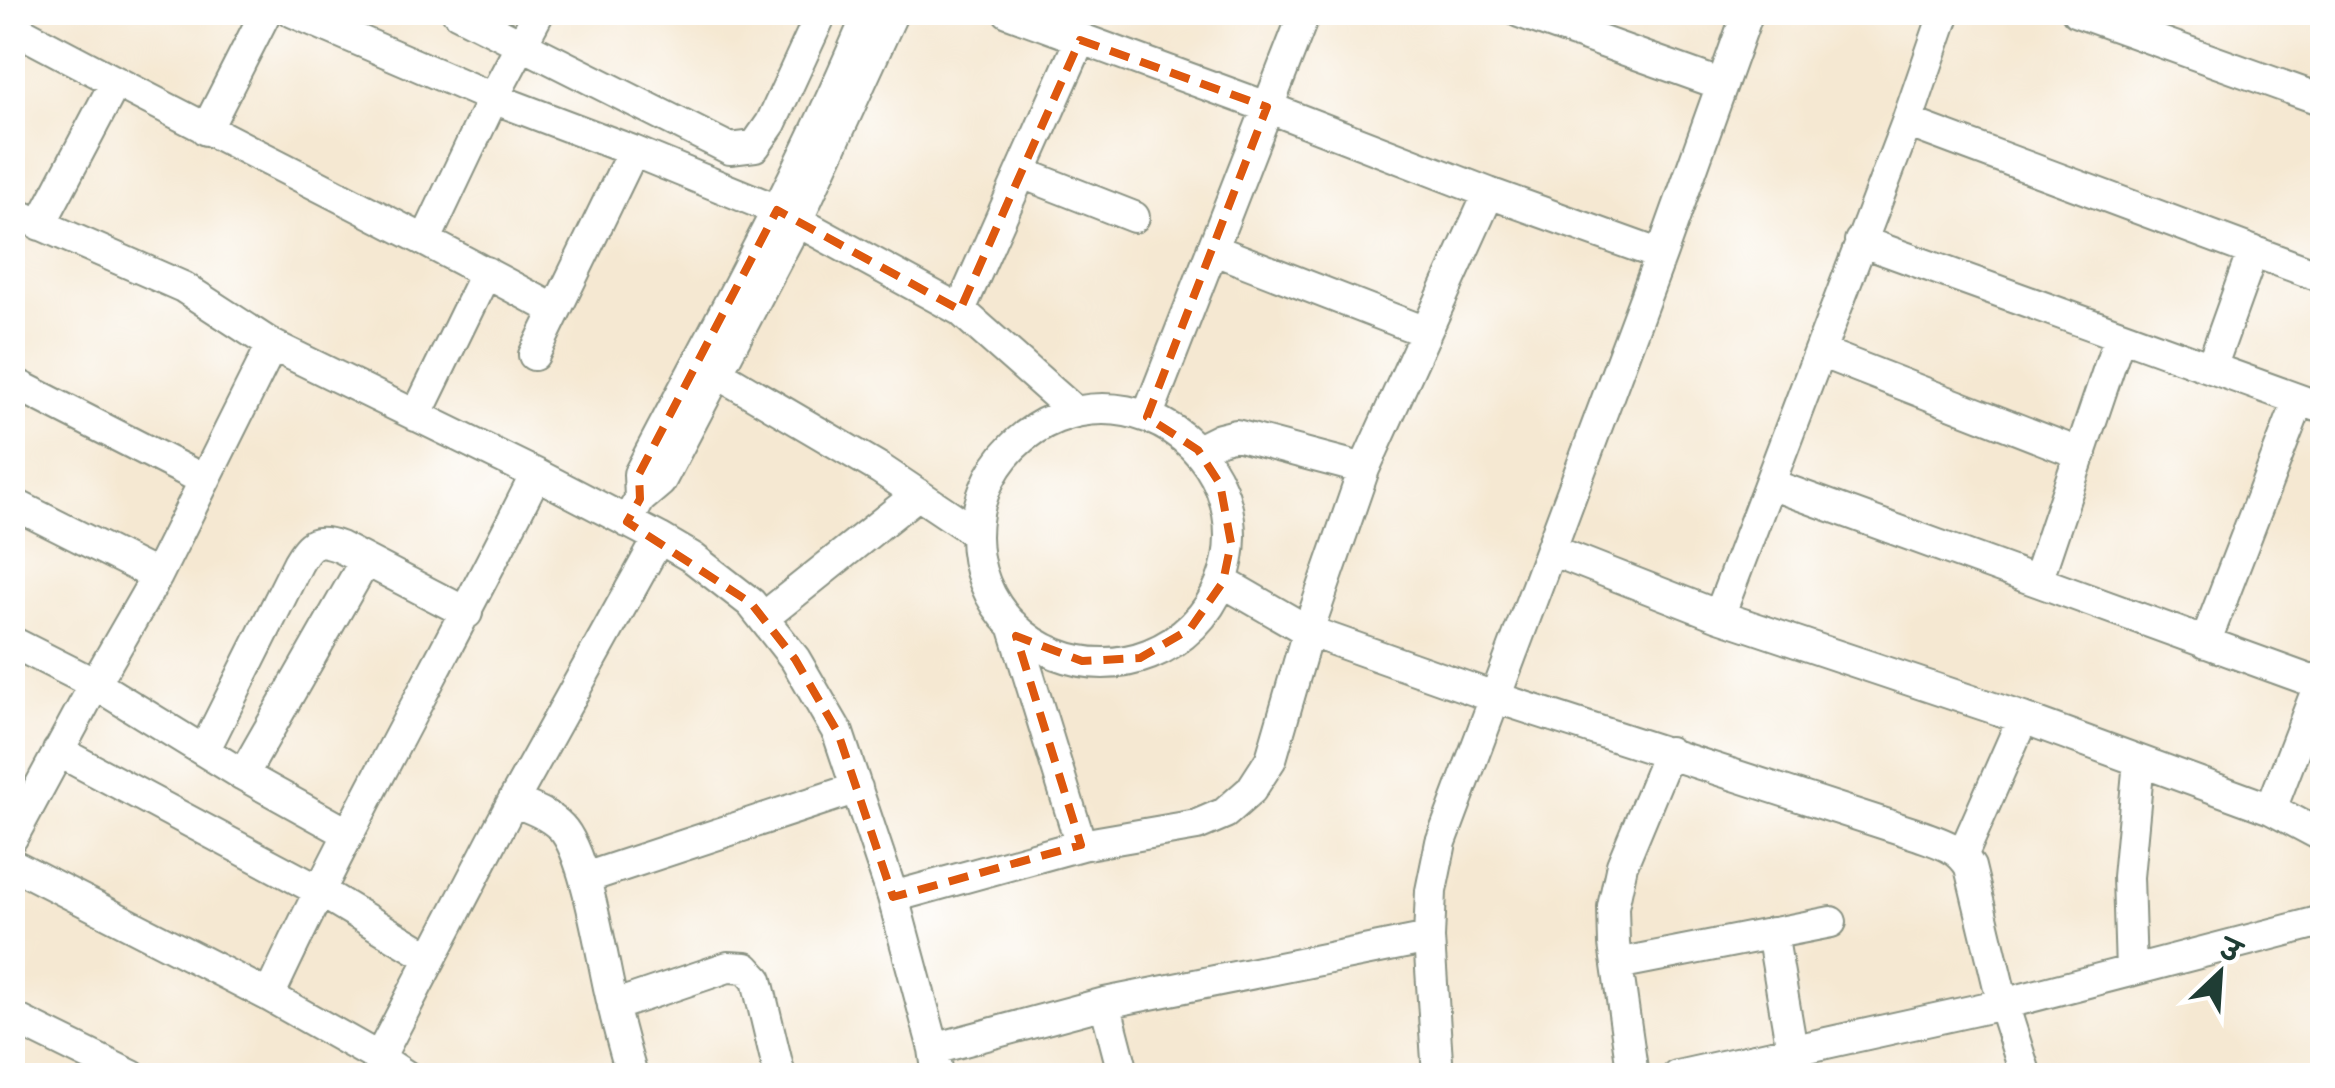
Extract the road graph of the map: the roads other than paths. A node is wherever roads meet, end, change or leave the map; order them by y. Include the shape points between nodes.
1 (266, 12) edge
2 (292, 12) edge
3 (458, 12) edge
4 (539, 12) edge
5 (822, 12) edge
6 (869, 12) edge
7 (893, 12) edge
8 (1008, 12) edge
9 (1305, 12) edge
10 (1519, 12) edge
11 (1748, 12) edge
12 (1945, 12) edge
13 (2077, 12) edge
14 (12, 27) edge
15 (1080, 40) junction
16 (521, 45) junction
17 (115, 82) junction
18 (1720, 84) junction
19 (494, 98) junction
20 (2322, 100) edge
21 (1267, 107) junction
22 (1906, 122) junction
23 (206, 130) junction
24 (633, 151) junction
25 (1022, 173) junction
26 (1488, 193) junction
27 (787, 215) junction
28 (26, 218) edge
29 (1134, 218) dead end
30 (426, 240) junction
31 (1860, 241) junction
32 (1212, 249) junction
33 (2253, 251) junction
34 (1660, 255) junction
35 (486, 272) junction
36 (2322, 277) edge
37 (554, 310) junction
38 (960, 310) junction
39 (1426, 332) junction
40 (2120, 335) junction
41 (272, 345) junction
42 (1820, 352) junction
43 (534, 355) dead end
44 (707, 367) junction
45 (2211, 368) junction
46 (12, 382) edge
47 (2311, 404) edge
48 (1073, 410) junction
49 (416, 416) junction
50 (1148, 417) junction
51 (1198, 450) junction
52 (2080, 454) junction
53 (1364, 469) junction
54 (536, 474) junction
55 (204, 480) junction
56 (1770, 484) junction
57 (918, 494) junction
58 (12, 503) edge
59 (633, 511) junction
60 (976, 533) junction
61 (659, 538) junction
62 (1551, 550) junction
63 (365, 561) junction
64 (157, 576) junction
65 (1223, 582) junction
66 (2037, 582) junction
67 (466, 613) junction
68 (1720, 616) junction
69 (763, 618) junction
70 (1012, 625) junction
71 (1308, 631) junction
72 (12, 642) edge
73 (2205, 643) junction
74 (2321, 680) edge
75 (95, 684) junction
76 (1494, 697) junction
77 (2023, 718) junction
78 (58, 751) junction
79 (204, 751) junction
80 (1669, 752) junction
81 (2139, 761) junction
82 (243, 775) junction
83 (857, 788) junction
84 (513, 801) junction
85 (2272, 809) junction
86 (348, 834) junction
87 (2322, 836) edge
88 (12, 838) edge
89 (1080, 845) junction
90 (1963, 854) junction
91 (12, 864) edge
92 (584, 878) junction
93 (318, 890) junction
94 (893, 898) junction
95 (1830, 922) dead end
96 (2322, 922) edge
97 (1772, 933) junction
98 (1429, 938) junction
99 (431, 958) junction
100 (1617, 964) junction
101 (2131, 971) junction
102 (269, 996) junction
103 (1105, 1003) junction
104 (2003, 1004) junction
105 (613, 1006) junction
106 (12, 1017) edge
107 (1792, 1050) junction
108 (379, 1058) junction
109 (936, 1062) edge
110 (132, 1076) edge
111 (406, 1076) edge
112 (632, 1076) edge
113 (780, 1076) edge
114 (1124, 1076) edge
115 (1438, 1076) edge
116 (1633, 1076) edge
117 (1677, 1076) edge
118 (2026, 1076) edge

1 - 23 street
2 - 19 street
3 - 16 street
4 - 16 street
5 - 16 street via 755,146 730,149
6 - 27 street
7 - 27 street
8 - 15 street
9 - 21 street
10 - 18 street
11 - 18 street
12 - 22 street
13 - 20 street
14 - 17 street
15 - 21 street
15 - 25 street
16 - 19 street
17 - 23 street
17 - 28 street
18 - 34 street
19 - 24 street
19 - 30 street
21 - 26 street
21 - 32 street
22 - 31 street
22 - 33 street
23 - 30 street
24 - 27 street
24 - 37 street
25 - 29 street
25 - 38 street
26 - 34 street
26 - 39 street
27 - 38 street
27 - 44 street
28 - 41 street via 183,288
30 - 35 street
31 - 40 street
31 - 42 street
32 - 39 street
32 - 50 street
33 - 36 street
33 - 45 street
34 - 62 street
35 - 37 street
35 - 49 street
37 - 43 street
38 - 48 street
39 - 53 street
40 - 45 street
40 - 52 street
41 - 49 street
41 - 55 street
42 - 52 street
42 - 56 street
44 - 57 street
44 - 59 street via 660,482
45 - 47 street
46 - 55 street
47 - 73 street
48 - 50 street
48 - 60 street via 1031,430 1002,458 983,494
49 - 54 street
50 - 51 street
51 - 53 street via 1236,435
51 - 65 street via 1220,484 1228,513 1231,543
52 - 66 street
53 - 71 street
54 - 59 street
54 - 67 street
55 - 64 street
56 - 66 street
56 - 68 street
57 - 60 street
57 - 69 street
58 - 64 street
59 - 61 street
60 - 70 street via 981,573
61 - 69 street
61 - 84 street
62 - 68 street
62 - 76 street
63 - 67 street
63 - 79 street via 326,541 306,549
63 - 82 street
64 - 75 street
65 - 70 street via 1204,615 1175,642 1121,662 1063,656
65 - 71 street
66 - 73 street
67 - 86 street
68 - 77 street
69 - 83 street via 838,733
70 - 89 street
71 - 76 street
71 - 89 street via 1271,758 1251,790 1197,825
72 - 75 street
73 - 74 street
74 - 85 street
75 - 78 street
75 - 79 street
76 - 80 street
76 - 98 street via 1441,842
77 - 81 street
77 - 90 street
78 - 88 street
78 - 93 street
79 - 82 street
80 - 90 street
80 - 100 street via 1622,864 1614,906
81 - 85 street
81 - 101 street via 2128,877
82 - 86 street
83 - 92 street
83 - 94 street
84 - 92 street via 563,828
84 - 99 street
85 - 87 street
86 - 93 street
89 - 94 street
90 - 104 street
91 - 102 street
92 - 105 street
93 - 99 street
93 - 102 street
94 - 109 street
95 - 97 street
96 - 101 street
97 - 100 street
97 - 107 street
98 - 103 street
98 - 115 street
99 - 108 street
100 - 116 street
101 - 104 street
102 - 108 street
103 - 109 street
103 - 114 street
104 - 107 street
104 - 118 street
105 - 112 street
105 - 113 street via 746,968 757,980
106 - 110 street
107 - 117 street
108 - 111 street

